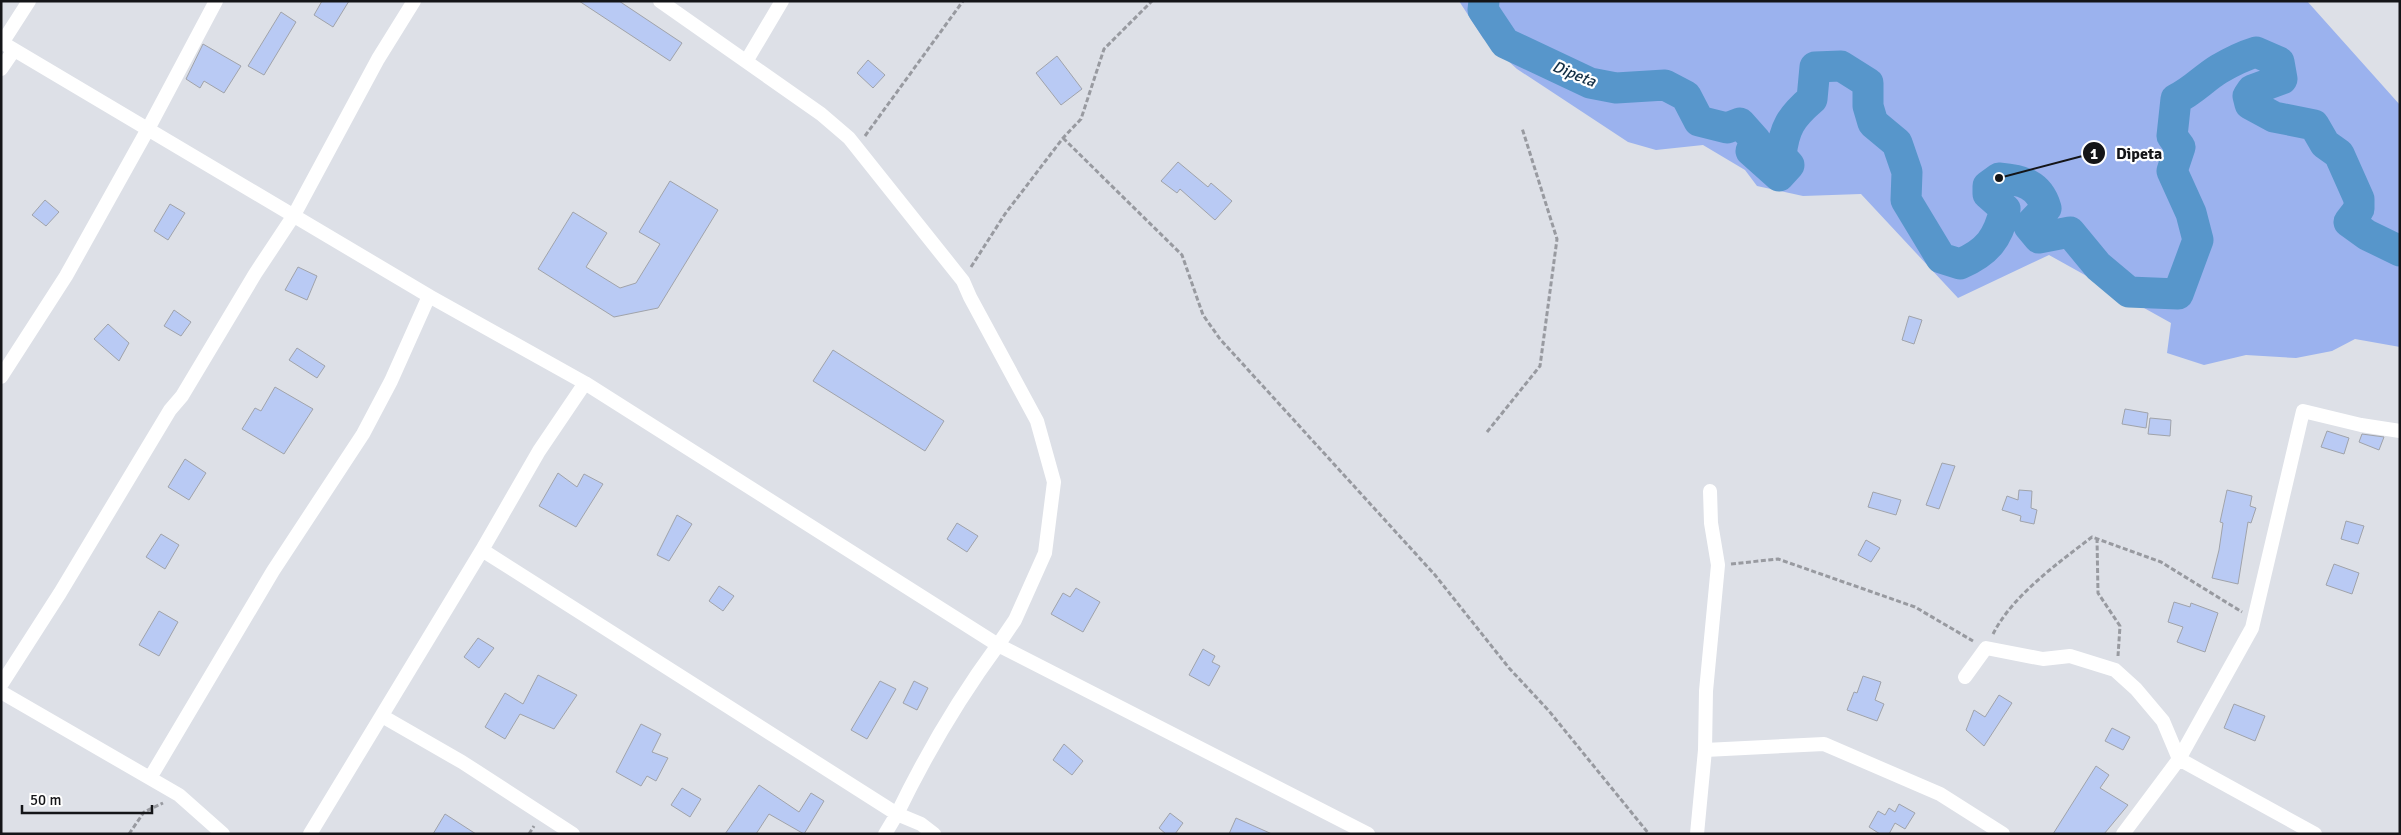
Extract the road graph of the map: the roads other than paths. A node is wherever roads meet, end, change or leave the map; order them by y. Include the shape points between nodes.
1 (29, 1) edge
2 (216, 1) edge
3 (414, 1) edge
4 (660, 1) edge
5 (782, 1) edge
6 (5, 45) edge
7 (748, 60) junction
8 (1, 69) edge
9 (148, 129) junction
10 (294, 215) junction
11 (429, 296) junction
12 (1, 377) edge
13 (585, 383) junction
14 (2400, 431) edge
15 (1710, 491) dead end
16 (482, 550) junction
17 (998, 645) junction
18 (1965, 677) dead end
19 (1, 685) edge
20 (1, 692) edge
21 (382, 716) junction
22 (1705, 750) junction
23 (2179, 758) junction
24 (150, 778) junction
25 (897, 814) junction
26 (223, 834) edge
27 (310, 834) edge
28 (573, 834) edge
29 (885, 834) edge
30 (934, 834) edge
31 (1368, 834) edge
32 (1697, 834) edge
33 (2003, 834) edge
34 (2123, 834) edge
35 (2315, 834) edge

1 - 6 street
2 - 9 street
3 - 10 street via 378,59
4 - 7 street
5 - 7 street
6 - 8 street
6 - 9 street
7 - 17 street via 821,114 856,148 963,281 1037,421 1054,482 1045,553 1015,620
9 - 10 street
9 - 12 street via 66,276
10 - 11 street
10 - 19 street
11 - 13 street
11 - 24 street via 363,434 273,571
13 - 16 street via 539,451
13 - 17 street
14 - 23 street via 2304,412 2295,439 2255,620
15 - 22 street via 1718,565 1706,691
16 - 21 street
16 - 25 street
17 - 25 street via 970,683 926,756
17 - 31 street
18 - 23 street via 1986,648 2043,660 2070,656 2114,670 2136,689 2163,721
20 - 24 street
21 - 27 street
21 - 28 street via 462,762
22 - 32 street
22 - 33 street via 1824,744 1940,794
23 - 34 street
23 - 35 street
24 - 26 street via 179,795
25 - 29 street
25 - 30 street via 921,824

